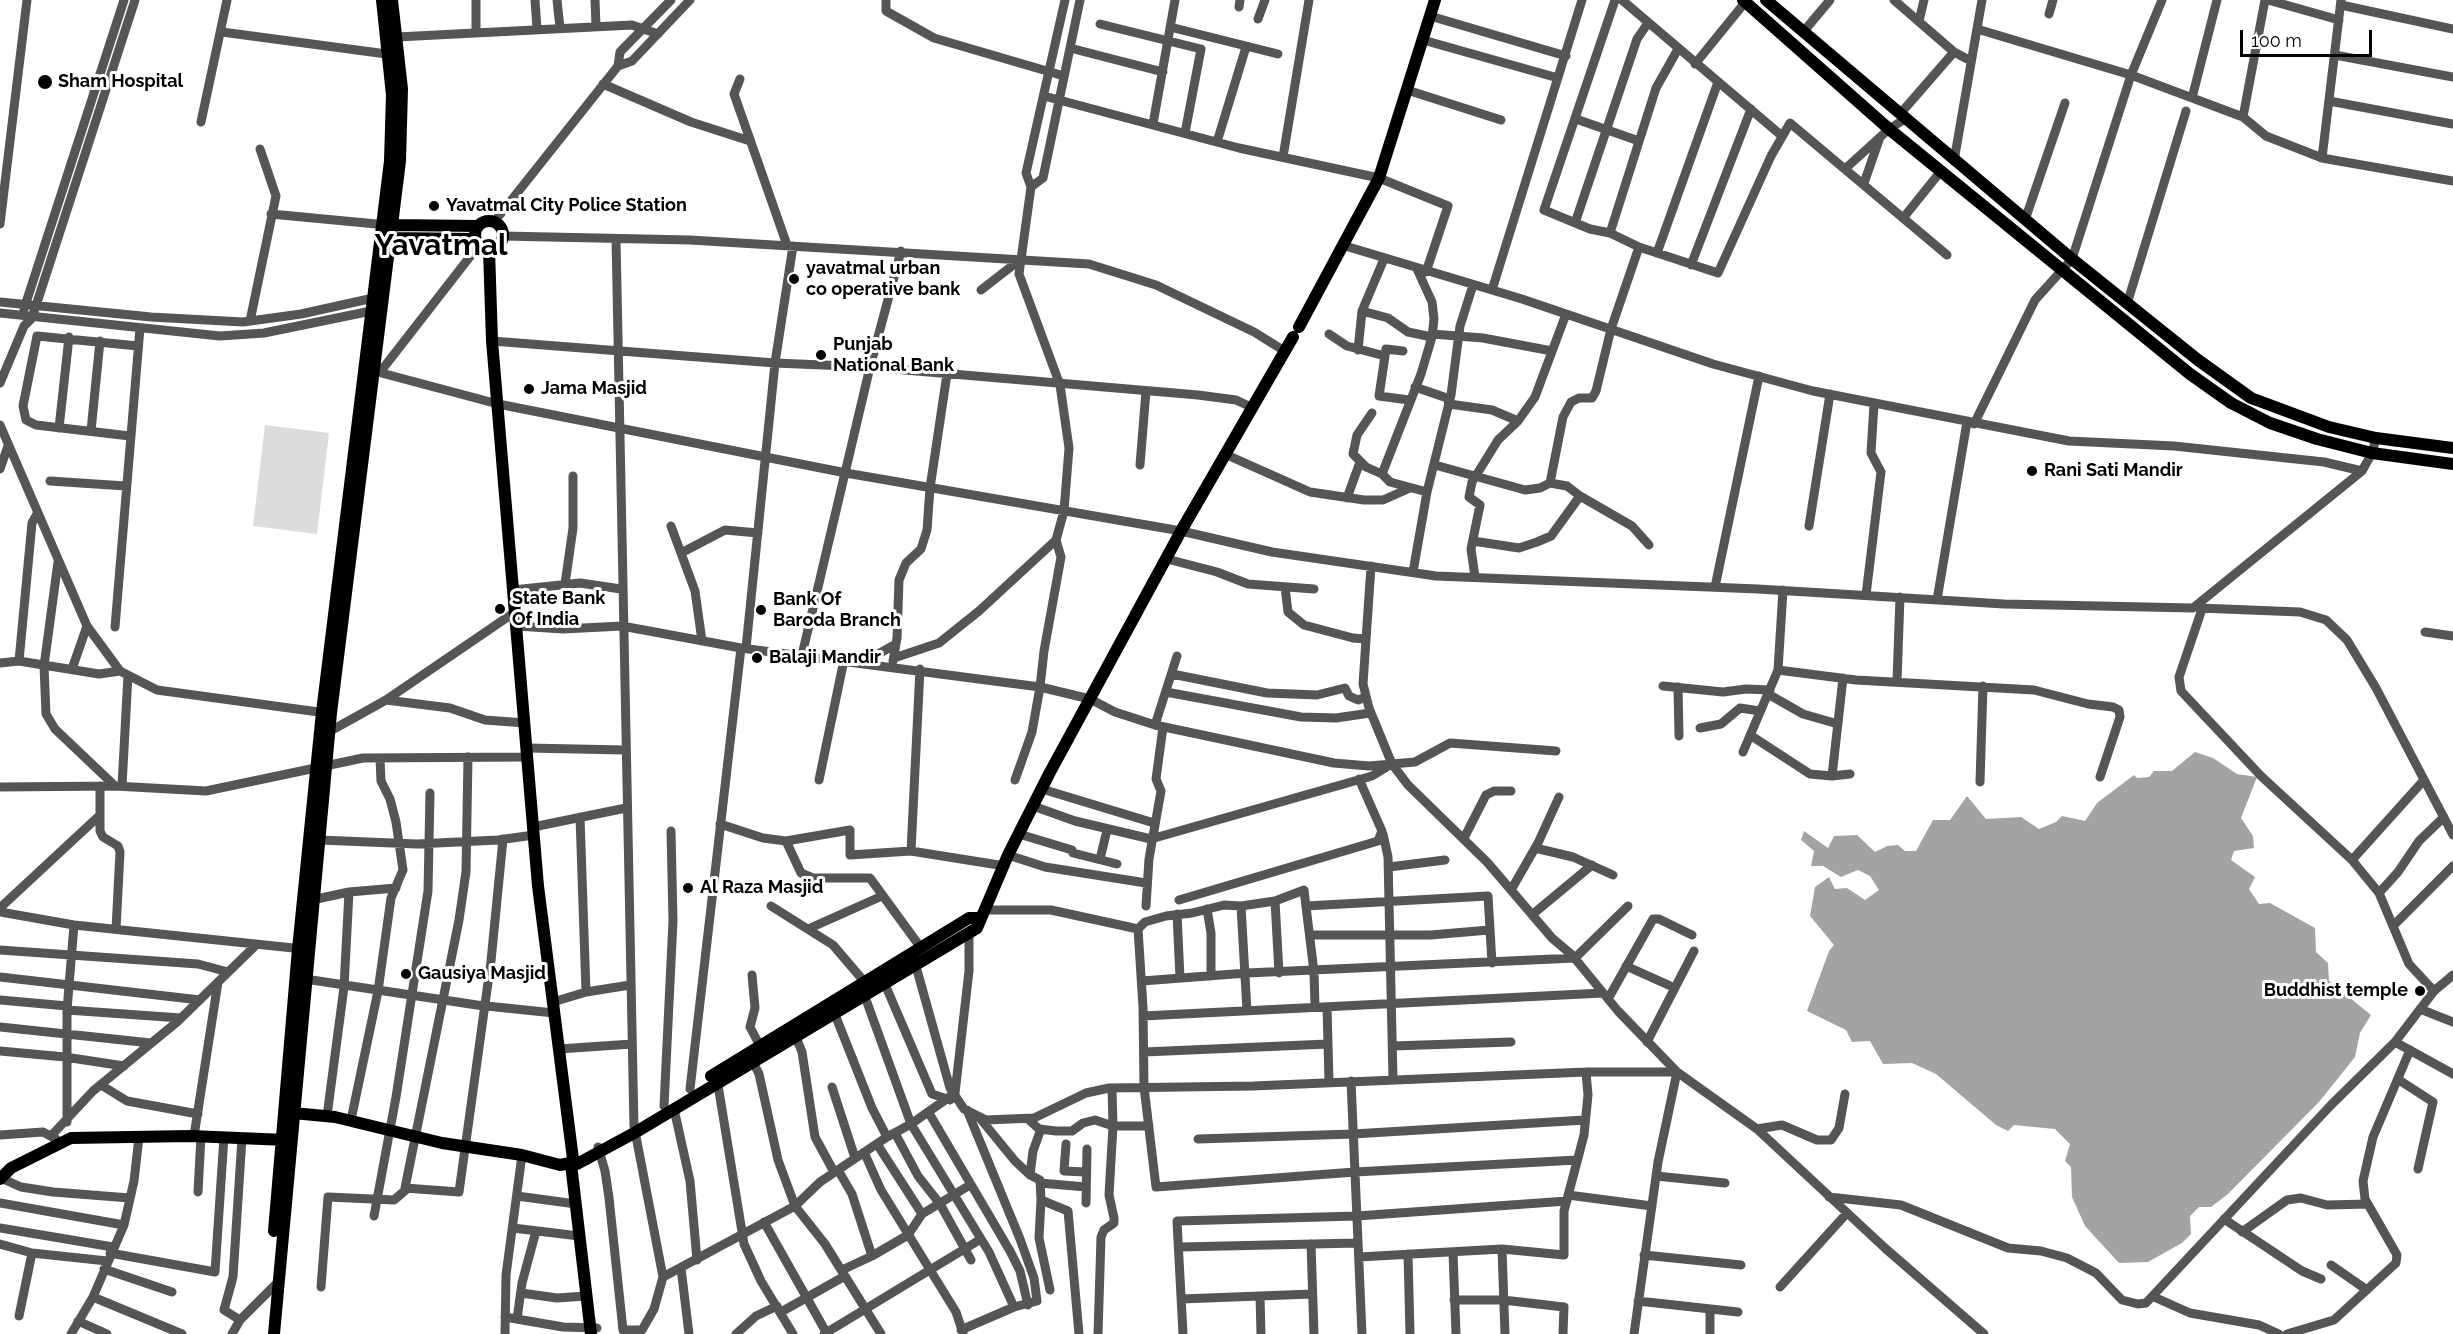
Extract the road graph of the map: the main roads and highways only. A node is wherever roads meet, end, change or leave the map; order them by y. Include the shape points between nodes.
1 (382, 0) edge
2 (392, 0) edge
3 (1435, 0) edge
4 (1766, 0) edge
5 (1745, 1) edge
6 (393, 55) junction
7 (478, 226) junction
8 (388, 229) junction
9 (481, 244) junction
10 (376, 304) junction
11 (2453, 448) edge
12 (2453, 464) edge
13 (327, 713) junction
14 (321, 766) junction
15 (983, 914) junction
16 (303, 949) junction
17 (866, 988) junction
18 (751, 1057) junction
19 (716, 1078) junction
20 (669, 1107) junction
21 (293, 1113) junction
22 (286, 1140) junction
23 (573, 1162) junction
24 (0, 1178) edge
25 (274, 1286) junction
26 (594, 1331) edge
27 (267, 1334) edge
28 (274, 1334) edge

1 - 6 main road
2 - 6 main road via 397,37
3 - 15 main road via 1379,177 1090,699 1006,860
4 - 11 main road via 2072,259 2251,398 2329,427
5 - 12 main road via 1884,134 1941,171 2231,403 2289,430 2372,453
6 - 8 main road via 402,89 400,161
7 - 8 main road
7 - 9 main road
7 - 9 main road via 485,221 494,222 504,236 500,244
8 - 9 main road
8 - 10 main road
9 - 23 main road via 534,831
10 - 13 main road
10 - 13 main road via 378,371
13 - 14 main road
14 - 16 main road
14 - 16 main road via 319,840
15 - 17 main road via 969,918 921,948
15 - 17 main road via 977,928 884,982
16 - 21 main road via 305,979
16 - 22 main road
17 - 18 main road via 834,1012
17 - 18 main road via 760,1046
18 - 19 main road
19 - 20 main road
19 - 20 main road via 690,1089
20 - 23 main road
21 - 22 main road
21 - 23 main road via 351,1120 561,1165
22 - 24 main road via 197,1136 56,1139
22 - 25 main road
23 - 26 main road
23 - 26 main road via 586,1296
25 - 27 main road
25 - 28 main road

